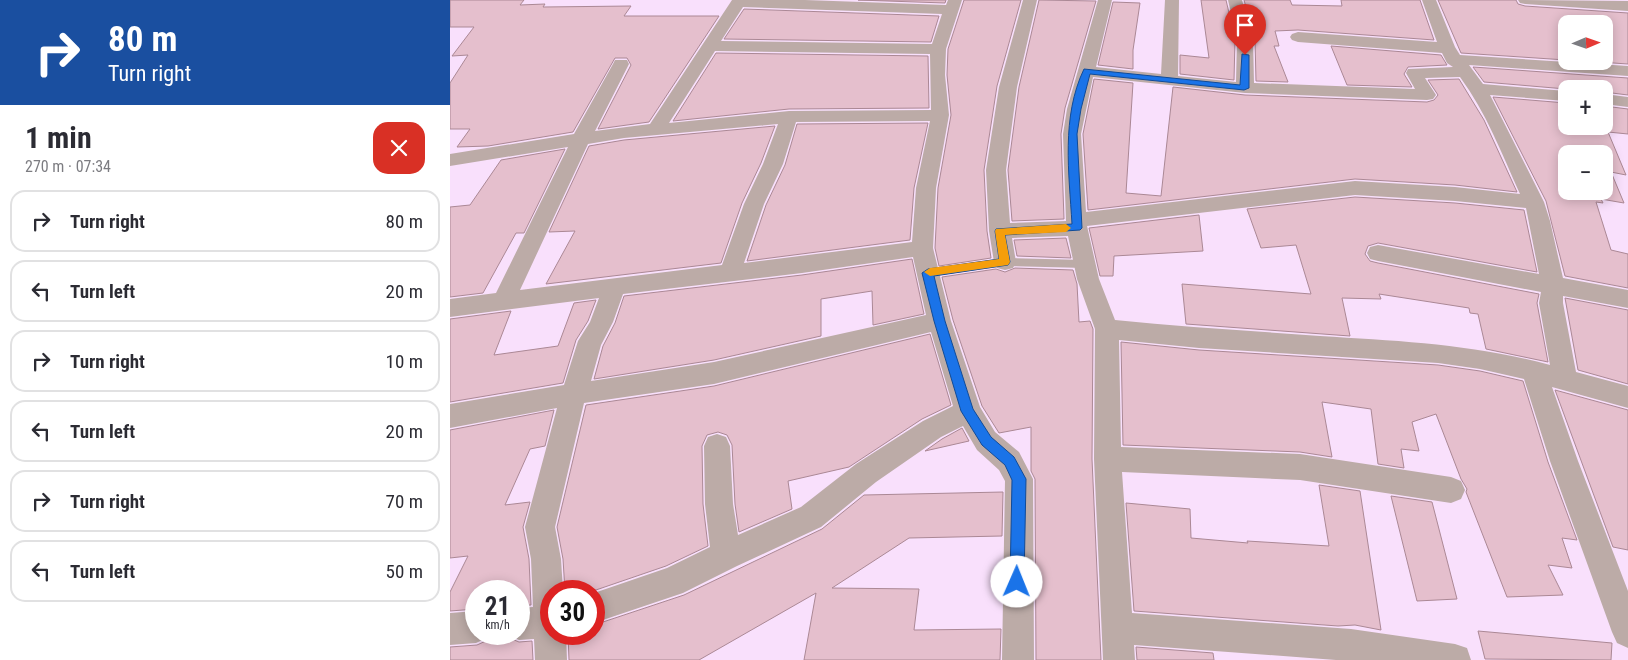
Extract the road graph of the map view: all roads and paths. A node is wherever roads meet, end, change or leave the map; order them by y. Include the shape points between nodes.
1 (1030, 0) edge
2 (1105, 0) edge
3 (1172, 0) edge
4 (1236, 0) edge
5 (1429, 0) edge
6 (1525, 0) edge
7 (739, 1) edge
8 (952, 5) edge
9 (1628, 6) edge
10 (1298, 37) dead end
11 (709, 46) junction
12 (938, 49) junction
13 (1455, 60) junction
14 (621, 64) dead end
15 (1087, 71) junction
16 (1628, 71) edge
17 (1169, 81) junction
18 (1244, 88) junction
19 (1478, 89) junction
20 (1558, 95) edge
21 (1613, 100) edge
22 (1628, 102) edge
23 (940, 115) junction
24 (789, 117) junction
25 (655, 130) junction
26 (581, 139) junction
27 (450, 160) edge
28 (1534, 202) junction
29 (1077, 224) junction
30 (1000, 231) junction
31 (922, 248) junction
32 (1378, 253) dead end
33 (1005, 262) junction
34 (1085, 264) junction
35 (730, 272) junction
36 (928, 273) junction
37 (614, 286) junction
38 (1553, 286) junction
39 (1628, 298) edge
40 (504, 300) junction
41 (450, 308) edge
42 (939, 321) junction
43 (1107, 329) junction
44 (1534, 371) junction
45 (1566, 379) junction
46 (574, 394) junction
47 (1628, 397) edge
48 (968, 411) junction
49 (450, 416) edge
50 (717, 446) dead end
51 (1108, 459) junction
52 (1452, 490) dead end
53 (726, 555) junction
54 (547, 580) edge
55 (605, 604) edge
56 (465, 628) edge
57 (1117, 628) junction
58 (450, 629) edge
59 (1628, 632) edge
60 (551, 645) edge
61 (551, 660) edge
62 (1018, 660) edge
63 (1119, 660) edge
64 (1454, 660) edge

1 - 30 street via 1008,86 996,170
2 - 15 street
3 - 17 street
4 - 18 street via 1245,39
5 - 13 street
6 - 9 street
7 - 8 street
7 - 11 street
8 - 12 street
10 - 13 street
11 - 12 street
11 - 25 street
12 - 23 street
13 - 16 street
13 - 18 street via 1414,73 1427,95
13 - 19 street
14 - 26 street
15 - 17 street
15 - 29 street via 1072,134
17 - 18 street
19 - 20 street
19 - 28 street
21 - 22 street
23 - 24 street
23 - 31 street via 926,188
24 - 25 street
24 - 35 street
25 - 26 street
26 - 27 street
26 - 40 street
28 - 29 street via 1355,188
28 - 38 street
29 - 30 street
29 - 34 street
30 - 33 street
31 - 35 street via 831,262
31 - 36 street
32 - 38 street
33 - 34 lane
33 - 36 lane
34 - 43 street
35 - 37 street
36 - 42 street
37 - 40 street
37 - 46 street via 596,336 590,341
38 - 39 street
38 - 45 street via 1551,303
40 - 41 street
42 - 46 street via 714,373
42 - 48 street
43 - 44 street via 1200,338 1438,352
43 - 51 street
44 - 45 street
44 - 59 street via 1564,462
45 - 47 street
46 - 49 street
46 - 54 street via 540,527
48 - 53 street via 932,429 866,473 810,517
48 - 62 street via 986,441 1009,461 1019,479
50 - 53 street via 719,504
51 - 52 street via 1300,467
51 - 57 street
53 - 55 street via 672,582
56 - 58 street
57 - 63 street
57 - 64 street via 1352,645
60 - 61 street

